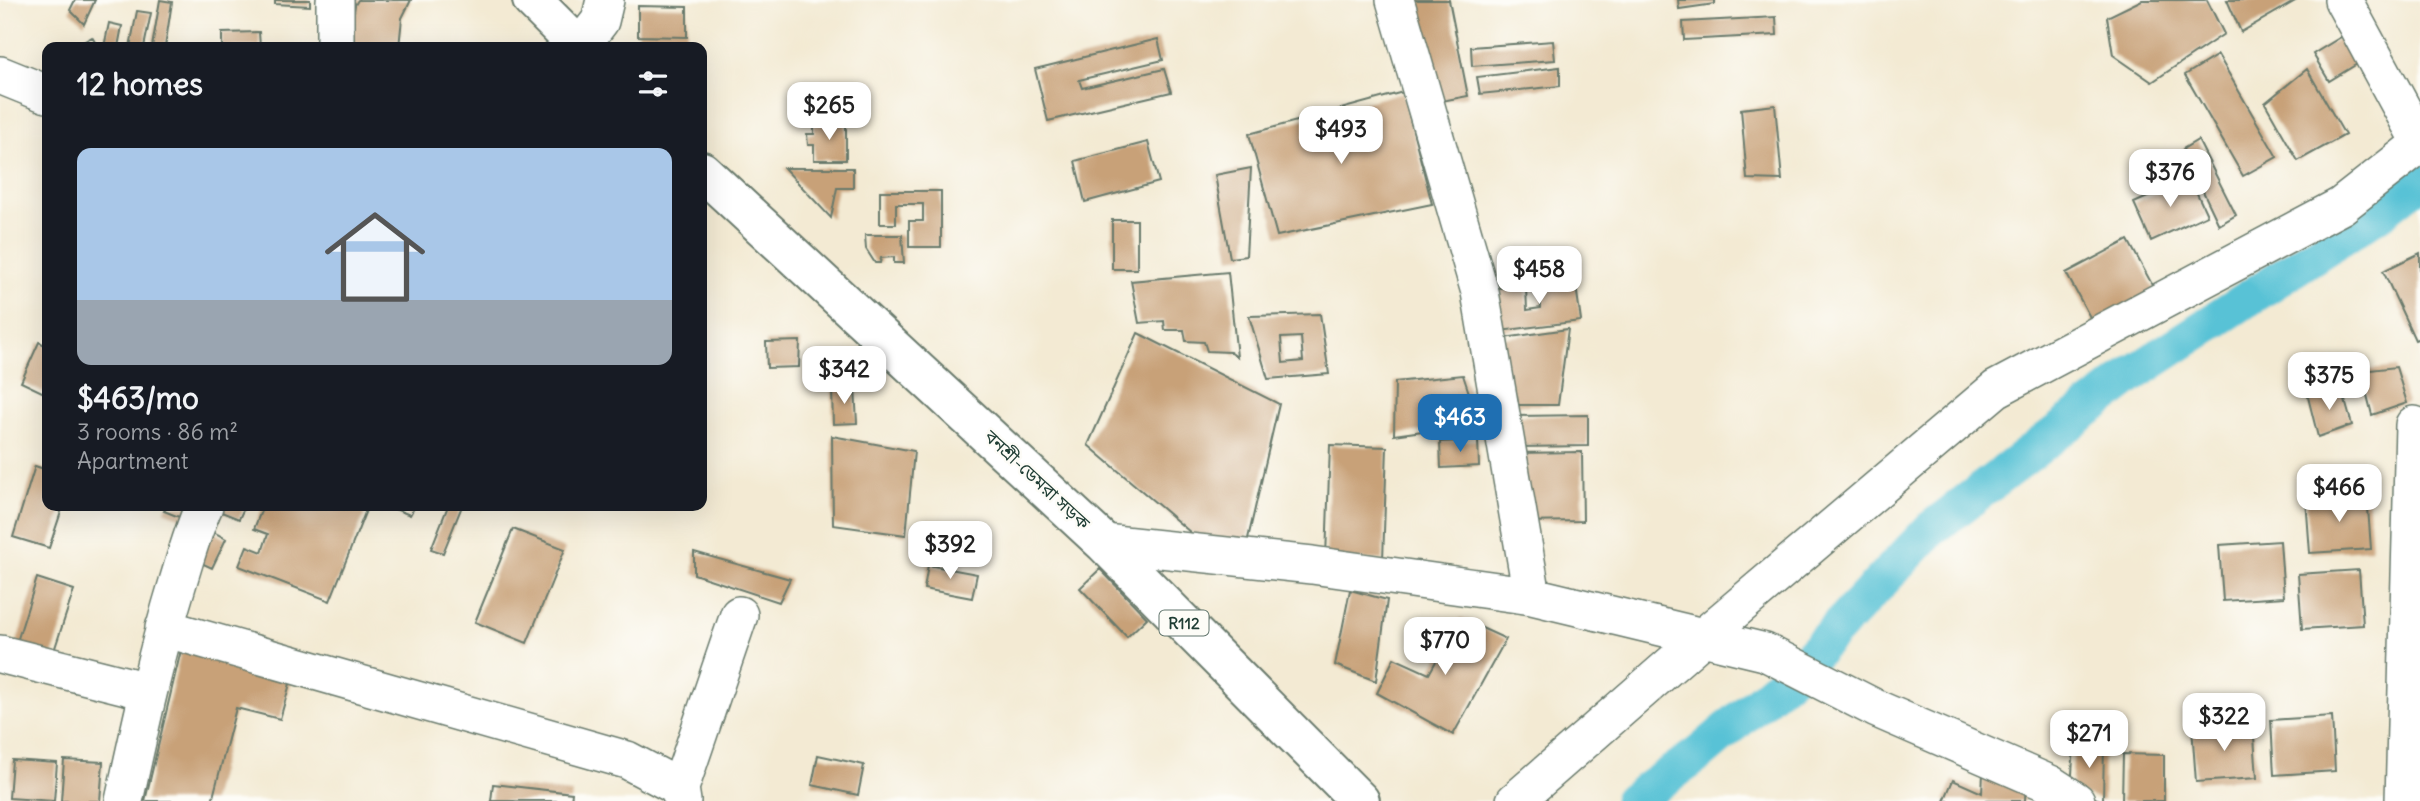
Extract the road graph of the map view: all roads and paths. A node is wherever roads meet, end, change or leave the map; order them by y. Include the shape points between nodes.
1 (335, 0) edge
2 (532, 0) edge
3 (605, 0) edge
4 (1395, 0) edge
5 (2343, 0) edge
6 (335, 42) edge
7 (574, 42) edge
8 (583, 42) edge
9 (0, 75) edge
10 (42, 92) edge
11 (2420, 143) edge
12 (707, 176) edge
13 (2414, 425) dead end
14 (202, 511) edge
15 (1104, 542) junction
16 (1532, 596) junction
17 (739, 615) dead end
18 (164, 628) junction
19 (1703, 637) junction
20 (0, 654) edge
21 (147, 691) junction
22 (681, 794) edge
23 (124, 801) edge
24 (1360, 801) edge
25 (1514, 801) edge
26 (2076, 801) edge
27 (2404, 801) edge

1 - 6 street
2 - 7 main road
3 - 8 street via 600,21
4 - 16 street via 1480,292
5 - 11 street
9 - 10 street
11 - 19 street via 2341,206 1996,389
12 - 15 main road, বনশ্রী-ডেমরা সড়ক / R112
13 - 27 street
14 - 18 street
15 - 16 street
15 - 24 main road, বনশ্রী-ডেমরা সড়ক / R112
16 - 19 street
17 - 22 street
18 - 21 street
18 - 22 street via 627,760
19 - 25 street
19 - 26 street via 1765,652 1877,709 2050,784
20 - 21 street
21 - 23 street

